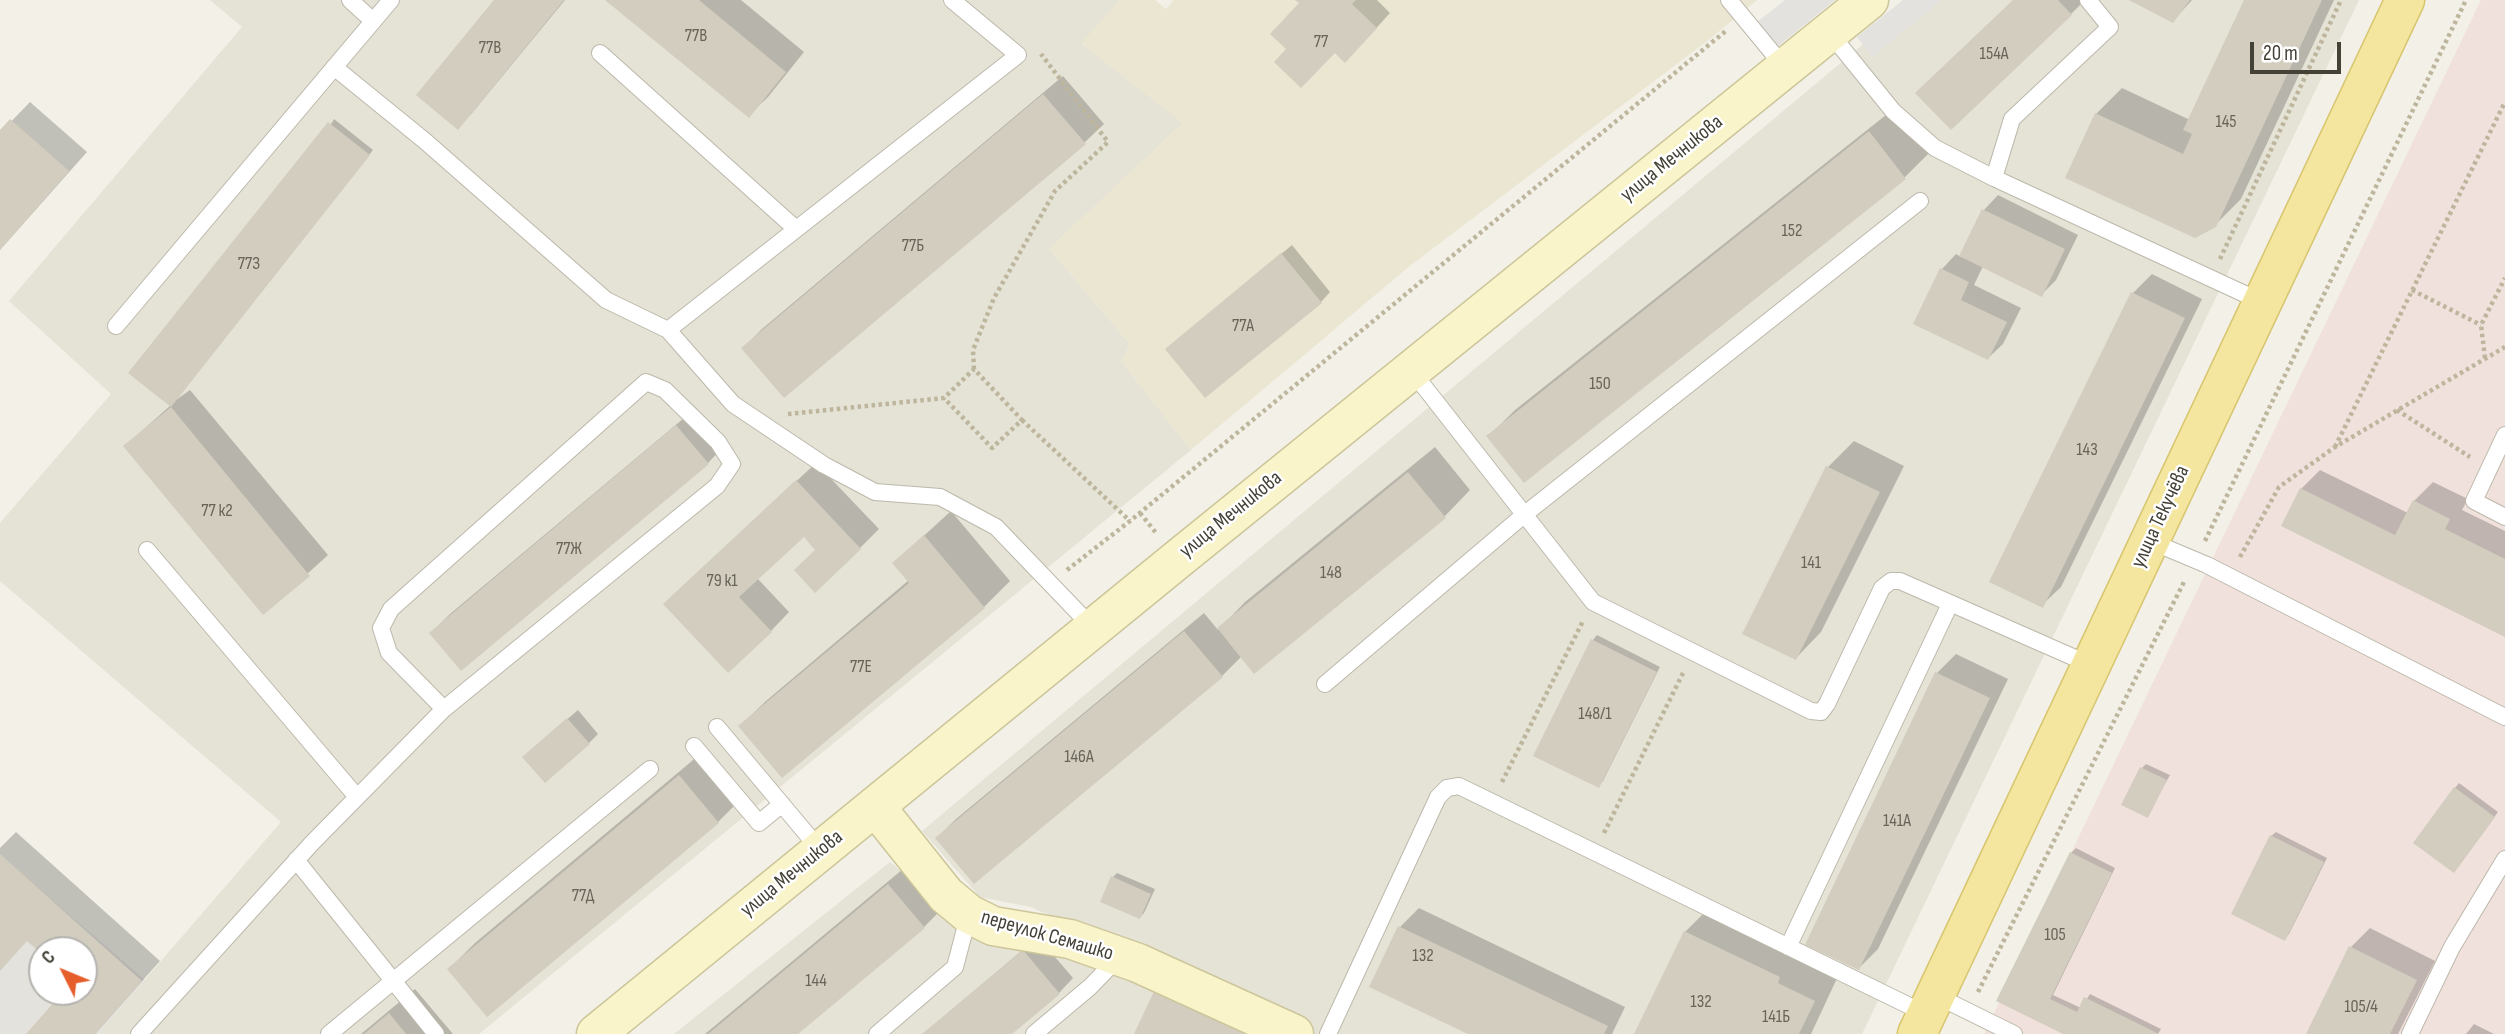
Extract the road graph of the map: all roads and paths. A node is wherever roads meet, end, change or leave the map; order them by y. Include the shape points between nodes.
1 (350, 0) edge
2 (391, 0) edge
3 (953, 0) edge
4 (1729, 0) edge
5 (1869, 0) edge
6 (2088, 0) edge
7 (2341, 0) edge
8 (2405, 0) edge
9 (2466, 0) edge
10 (1743, 17) junction
11 (373, 21) junction
12 (1829, 32) junction
13 (600, 53) dead end
14 (1018, 55) junction
15 (334, 66) junction
16 (1785, 68) junction
17 (2505, 102) edge
18 (1994, 178) junction
19 (1920, 201) dead end
20 (796, 229) junction
21 (2212, 278) junction
22 (2505, 278) edge
23 (2412, 290) junction
24 (2262, 302) junction
25 (2481, 325) junction
26 (116, 326) dead end
27 (668, 330) junction
28 (2505, 347) edge
29 (2485, 358) junction
30 (974, 369) junction
31 (1411, 370) junction
32 (944, 398) junction
33 (2397, 410) junction
34 (753, 417) junction
35 (1022, 420) junction
36 (2505, 435) edge
37 (2335, 447) junction
38 (2489, 470) junction
39 (1525, 514) junction
40 (2505, 517) edge
41 (1130, 521) junction
42 (2150, 541) junction
43 (147, 550) dead end
44 (2196, 560) junction
45 (2229, 576) junction
46 (1050, 583) junction
47 (1593, 602) junction
48 (1950, 604) junction
49 (1093, 628) junction
50 (1694, 652) junction
51 (2091, 665) junction
52 (1325, 684) dead end
53 (444, 709) junction
54 (2505, 717) edge
55 (717, 727) dead end
56 (694, 746) dead end
57 (650, 769) dead end
58 (357, 797) junction
59 (1492, 802) junction
60 (782, 804) junction
61 (875, 806) junction
62 (821, 851) junction
63 (1595, 852) junction
64 (296, 860) junction
65 (2505, 860) edge
66 (969, 914) junction
67 (1788, 947) junction
68 (1120, 956) junction
69 (392, 981) junction
70 (1969, 1011) junction
71 (1926, 1014) edge
72 (139, 1034) edge
73 (329, 1034) edge
74 (436, 1034) edge
75 (596, 1034) edge
76 (877, 1034) edge
77 (1034, 1034) edge
78 (1294, 1034) edge
79 (1328, 1034) edge
80 (2014, 1034) edge
81 (2410, 1034) edge

1 - 11 lane
2 - 11 lane
3 - 14 lane
4 - 10 lane
5 - 12 main road, улица Мечникова
6 - 18 lane via 2110,27 2012,119
7 - 21 path
8 - 24 main road, улица Текучёва
9 - 44 path
10 - 16 lane
10 - 41 path
11 - 15 lane
12 - 16 main road, улица Мечникова
12 - 18 lane via 1893,111 1935,148
13 - 20 lane
14 - 20 lane
14 - 30 path via 1033,44 1108,142 1055,191 993,298 973,350
15 - 26 lane
15 - 27 lane via 607,300
16 - 31 main road, улица Мечникова
17 - 23 path
18 - 21 lane
19 - 39 lane
20 - 27 lane
21 - 24 lane
22 - 25 path
23 - 25 path
23 - 37 path
24 - 42 main road, улица Текучёва
25 - 29 path
27 - 34 lane via 733,404
28 - 29 path
29 - 33 path
30 - 32 path
30 - 35 path
31 - 39 lane
31 - 49 main road, улица Мечникова
32 - 34 path
32 - 35 path via 992,448
33 - 37 path
33 - 38 path
34 - 46 lane via 824,465 876,492 940,497 996,527
35 - 41 path
36 - 38 lane
37 - 45 path via 2279,487
38 - 40 lane via 2474,501
39 - 47 lane
39 - 52 lane
41 - 46 path
42 - 44 lane
42 - 51 main road, улица Текучёва
43 - 58 lane
44 - 45 lane
44 - 70 path
45 - 54 lane
46 - 49 lane
47 - 50 lane
47 - 59 path
48 - 50 lane via 1900,581 1882,588 1821,712
48 - 51 lane
48 - 67 lane
49 - 61 main road, улица Мечникова
50 - 63 path
51 - 71 main road, улица Текучёва
53 - 53 lane via 717,486 732,464 718,442 665,390 646,382 391,609 381,628 389,653
53 - 58 lane
55 - 60 lane
56 - 60 lane via 759,823
57 - 69 lane
58 - 64 lane
59 - 63 lane
59 - 79 lane via 1459,786 1447,788 1438,797
60 - 62 lane
61 - 62 main road, улица Мечникова
61 - 66 main road, переулок Семашко via 946,895
62 - 75 main road, улица Мечникова
63 - 67 lane
64 - 69 lane
64 - 72 lane
65 - 81 lane via 2452,947
66 - 68 main road, переулок Семашко via 993,926 1070,939
66 - 76 lane via 955,967
67 - 71 lane
68 - 77 lane
68 - 78 main road, переулок Семашко
69 - 73 lane
69 - 74 lane
70 - 71 lane
70 - 80 lane

